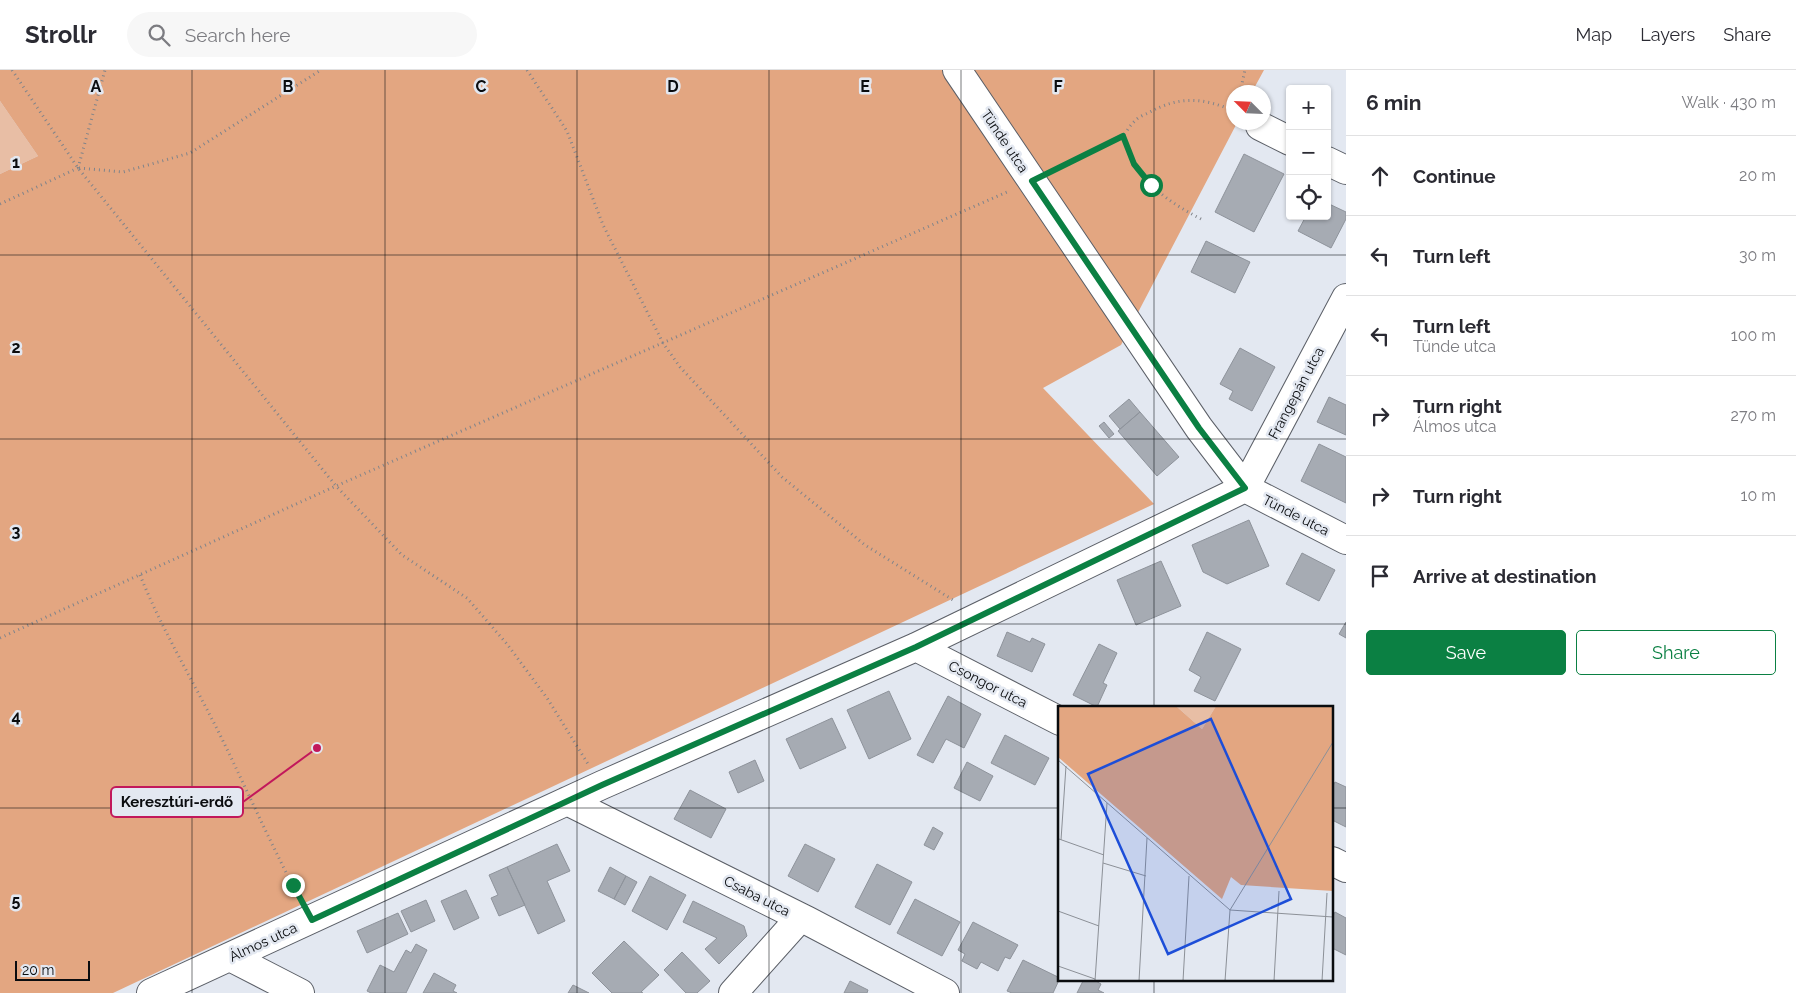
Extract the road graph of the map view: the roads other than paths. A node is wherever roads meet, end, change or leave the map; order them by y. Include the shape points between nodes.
1 (956, 70) edge
2 (1268, 130) edge
3 (1286, 139) edge
4 (1331, 163) edge
5 (1346, 170) edge
6 (1346, 298) edge
7 (1245, 488) junction
8 (1346, 540) edge
9 (916, 647) junction
10 (1058, 720) edge
11 (567, 801) junction
12 (1334, 862) edge
13 (1346, 868) edge
14 (800, 918) junction
15 (230, 957) junction
16 (151, 993) edge
17 (300, 993) edge
18 (733, 993) edge
19 (945, 993) edge

1 - 7 street, Tünde utca via 1199,428
2 - 3 street
4 - 5 street
6 - 7 street, Frangepán utca
7 - 8 street, Tünde utca
7 - 9 street, Álmos utca
9 - 10 street, Csongor utca
9 - 11 street, Álmos utca
11 - 14 street, Csaba utca
11 - 15 street, Álmos utca
12 - 13 street
14 - 18 street
14 - 19 street, Csaba utca
15 - 16 street, Álmos utca
15 - 17 street

